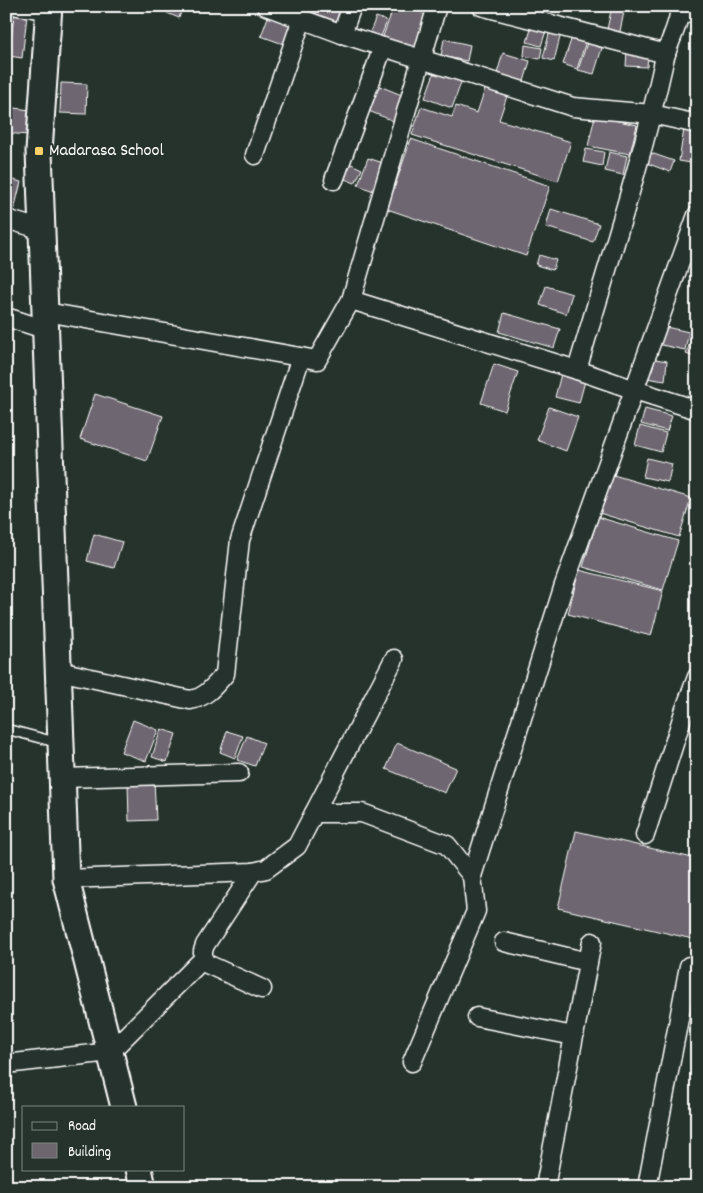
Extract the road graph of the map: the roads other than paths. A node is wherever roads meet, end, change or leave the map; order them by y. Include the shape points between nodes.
1 (18, 6) edge
2 (352, 6) edge
3 (438, 6) edge
4 (481, 6) edge
5 (271, 7) edge
6 (49, 8) edge
7 (697, 9) edge
8 (680, 11) edge
9 (302, 19) junction
10 (342, 34) junction
11 (383, 47) junction
12 (666, 54) junction
13 (422, 59) junction
14 (652, 114) junction
15 (697, 124) edge
16 (255, 155) dead end
17 (334, 180) dead end
18 (697, 215) edge
19 (6, 219) edge
20 (42, 230) junction
21 (351, 300) junction
22 (6, 316) edge
23 (46, 321) junction
24 (301, 357) junction
25 (577, 370) junction
26 (635, 390) junction
27 (697, 410) edge
28 (394, 659) dead end
29 (59, 671) junction
30 (697, 677) edge
31 (691, 710) edge
32 (7, 732) edge
33 (61, 743) junction
34 (239, 773) dead end
35 (63, 778) junction
36 (314, 813) junction
37 (644, 835) dead end
38 (253, 872) junction
39 (472, 876) junction
40 (66, 879) junction
41 (504, 942) dead end
42 (592, 942) dead end
43 (203, 959) junction
44 (588, 962) junction
45 (689, 966) dead end
46 (262, 988) dead end
47 (477, 1016) dead end
48 (574, 1036) junction
49 (110, 1052) junction
50 (412, 1062) dead end
51 (6, 1064) edge
52 (124, 1106) edge
53 (139, 1170) edge
54 (143, 1187) edge
55 (545, 1187) edge
56 (647, 1187) edge

1 - 6 street
2 - 10 street
3 - 13 street
4 - 12 street
5 - 9 street
6 - 20 street via 39,151
7 - 8 street
8 - 12 street
9 - 10 street
9 - 16 street
10 - 11 street
11 - 13 street
11 - 17 street
12 - 14 street
13 - 14 street via 573,108
13 - 21 street
14 - 15 street
14 - 25 street
18 - 26 street
19 - 20 street
20 - 23 street
21 - 24 street via 317,360
21 - 25 street
22 - 23 street
23 - 24 street
23 - 29 street
24 - 29 street via 240,540 224,674 211,690 190,700
25 - 26 street
26 - 27 street
26 - 39 street via 564,585
28 - 36 street
29 - 33 street
30 - 31 street
31 - 37 street
32 - 33 lane
33 - 35 street
34 - 35 street
35 - 40 street
36 - 38 street via 297,846 266,869
36 - 39 street via 362,813 447,845
38 - 40 street
38 - 43 street via 205,945
39 - 50 street via 476,911
40 - 49 street
41 - 44 street
42 - 44 street
43 - 46 street via 207,964
43 - 49 street
44 - 48 street
45 - 56 street
47 - 48 street
48 - 55 street
49 - 51 street
49 - 52 street
53 - 54 street

